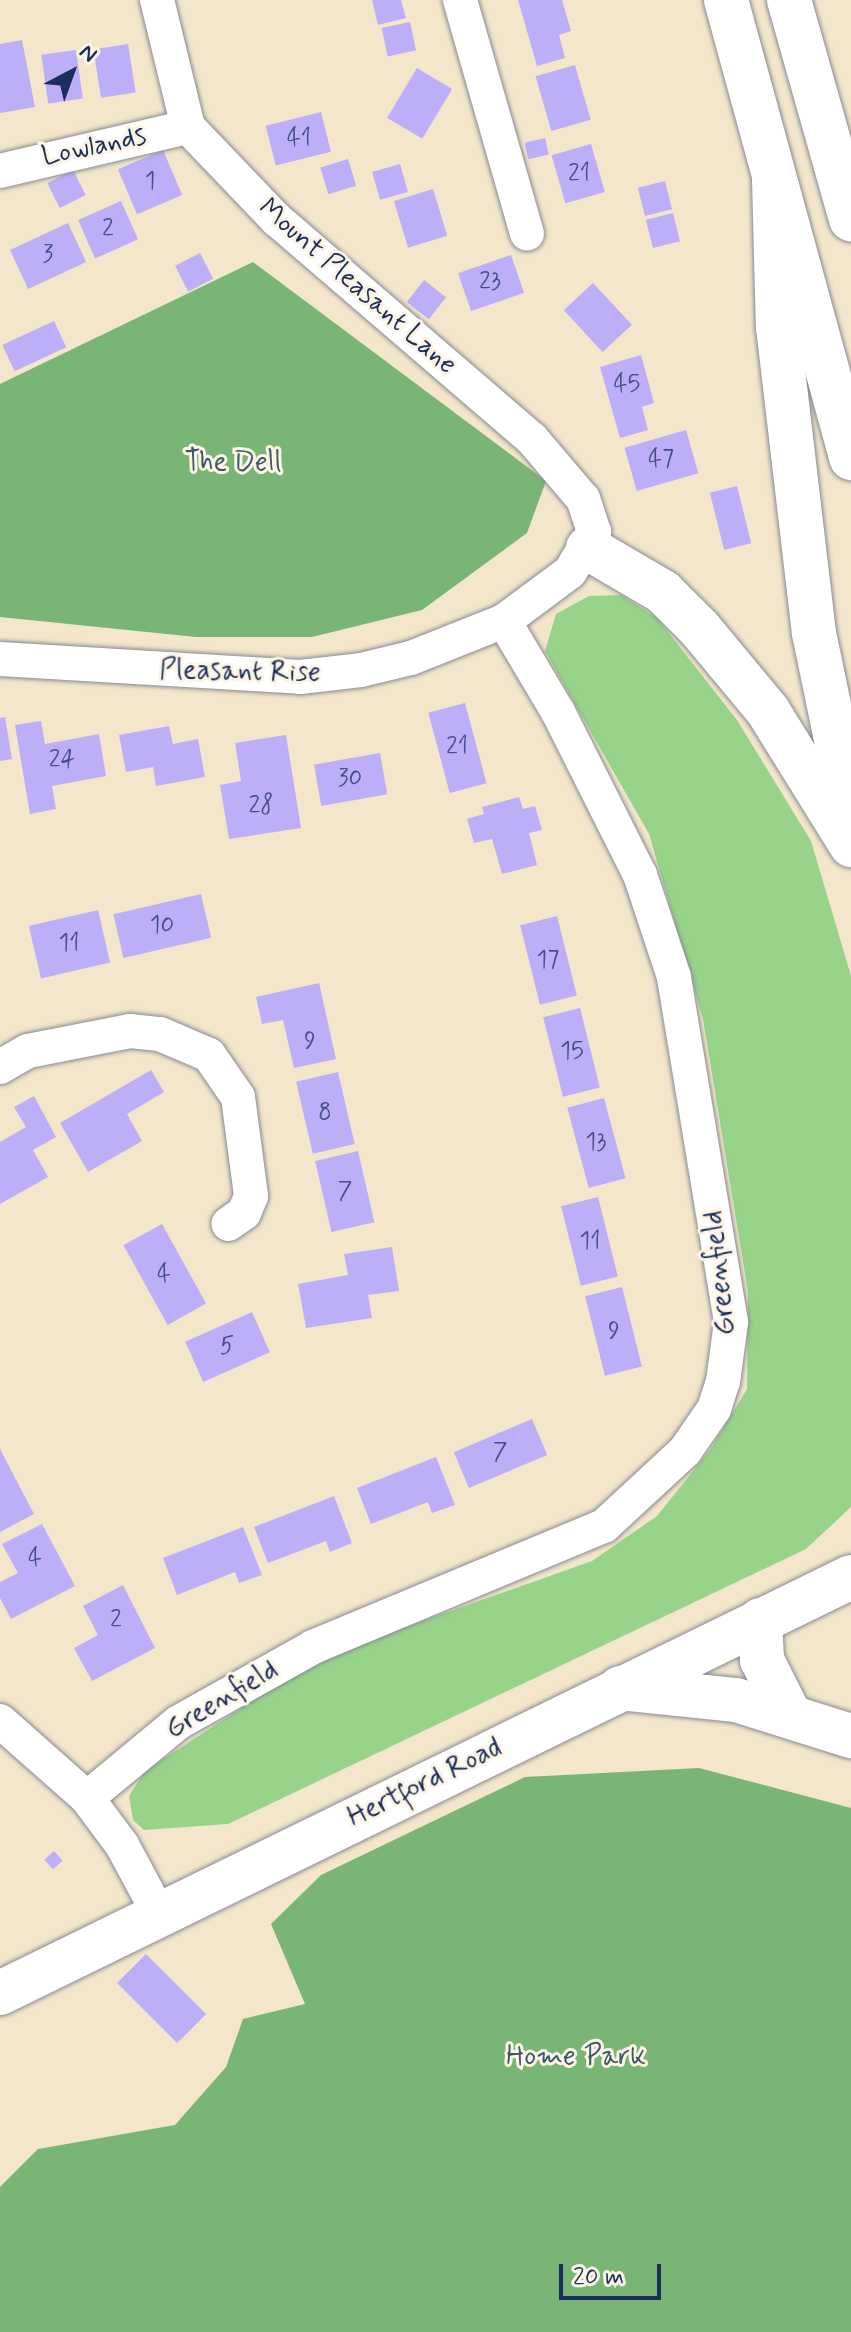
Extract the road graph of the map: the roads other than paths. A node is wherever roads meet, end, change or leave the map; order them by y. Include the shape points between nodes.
1 (157, 0) edge
2 (460, 0) edge
3 (726, 0) edge
4 (789, 0) edge
5 (188, 127) junction
6 (0, 171) edge
7 (774, 179) junction
8 (851, 219) edge
9 (527, 234) dead end
10 (851, 458) edge
11 (588, 548) junction
12 (504, 621) junction
13 (0, 659) edge
14 (851, 811) edge
15 (851, 845) edge
16 (0, 1067) edge
17 (228, 1224) dead end
18 (851, 1577) edge
19 (760, 1620) junction
20 (620, 1688) junction
21 (788, 1712) junction
22 (0, 1721) edge
23 (851, 1736) edge
24 (87, 1798) junction
25 (159, 1914) junction
26 (0, 1993) edge

1 - 5 street
2 - 9 street
3 - 7 main road
4 - 8 main road
5 - 6 street, Lowlands
5 - 11 street, Mount Pleasant Lane via 277,220 532,439 583,499 594,532
7 - 10 main road
7 - 14 main road via 778,327 814,633
11 - 12 street, Pleasant Rise via 570,572
11 - 15 main road via 663,592 700,629 768,711
12 - 13 street, Pleasant Rise via 411,658 300,677
12 - 24 street, Greenfield via 558,712 640,875 674,977 731,1322 714,1409 685,1451 604,1526 299,1654 179,1722
16 - 17 street via 28,1051 130,1031 160,1034 209,1055 238,1097 251,1196 244,1213
18 - 19 main road, Hertford Road
19 - 20 main road, Hertford Road
19 - 21 main road via 762,1660
20 - 21 main road via 736,1700
20 - 25 main road, Hertford Road
21 - 23 main road
22 - 24 street
24 - 25 street via 122,1845
25 - 26 main road, Hertford Road

